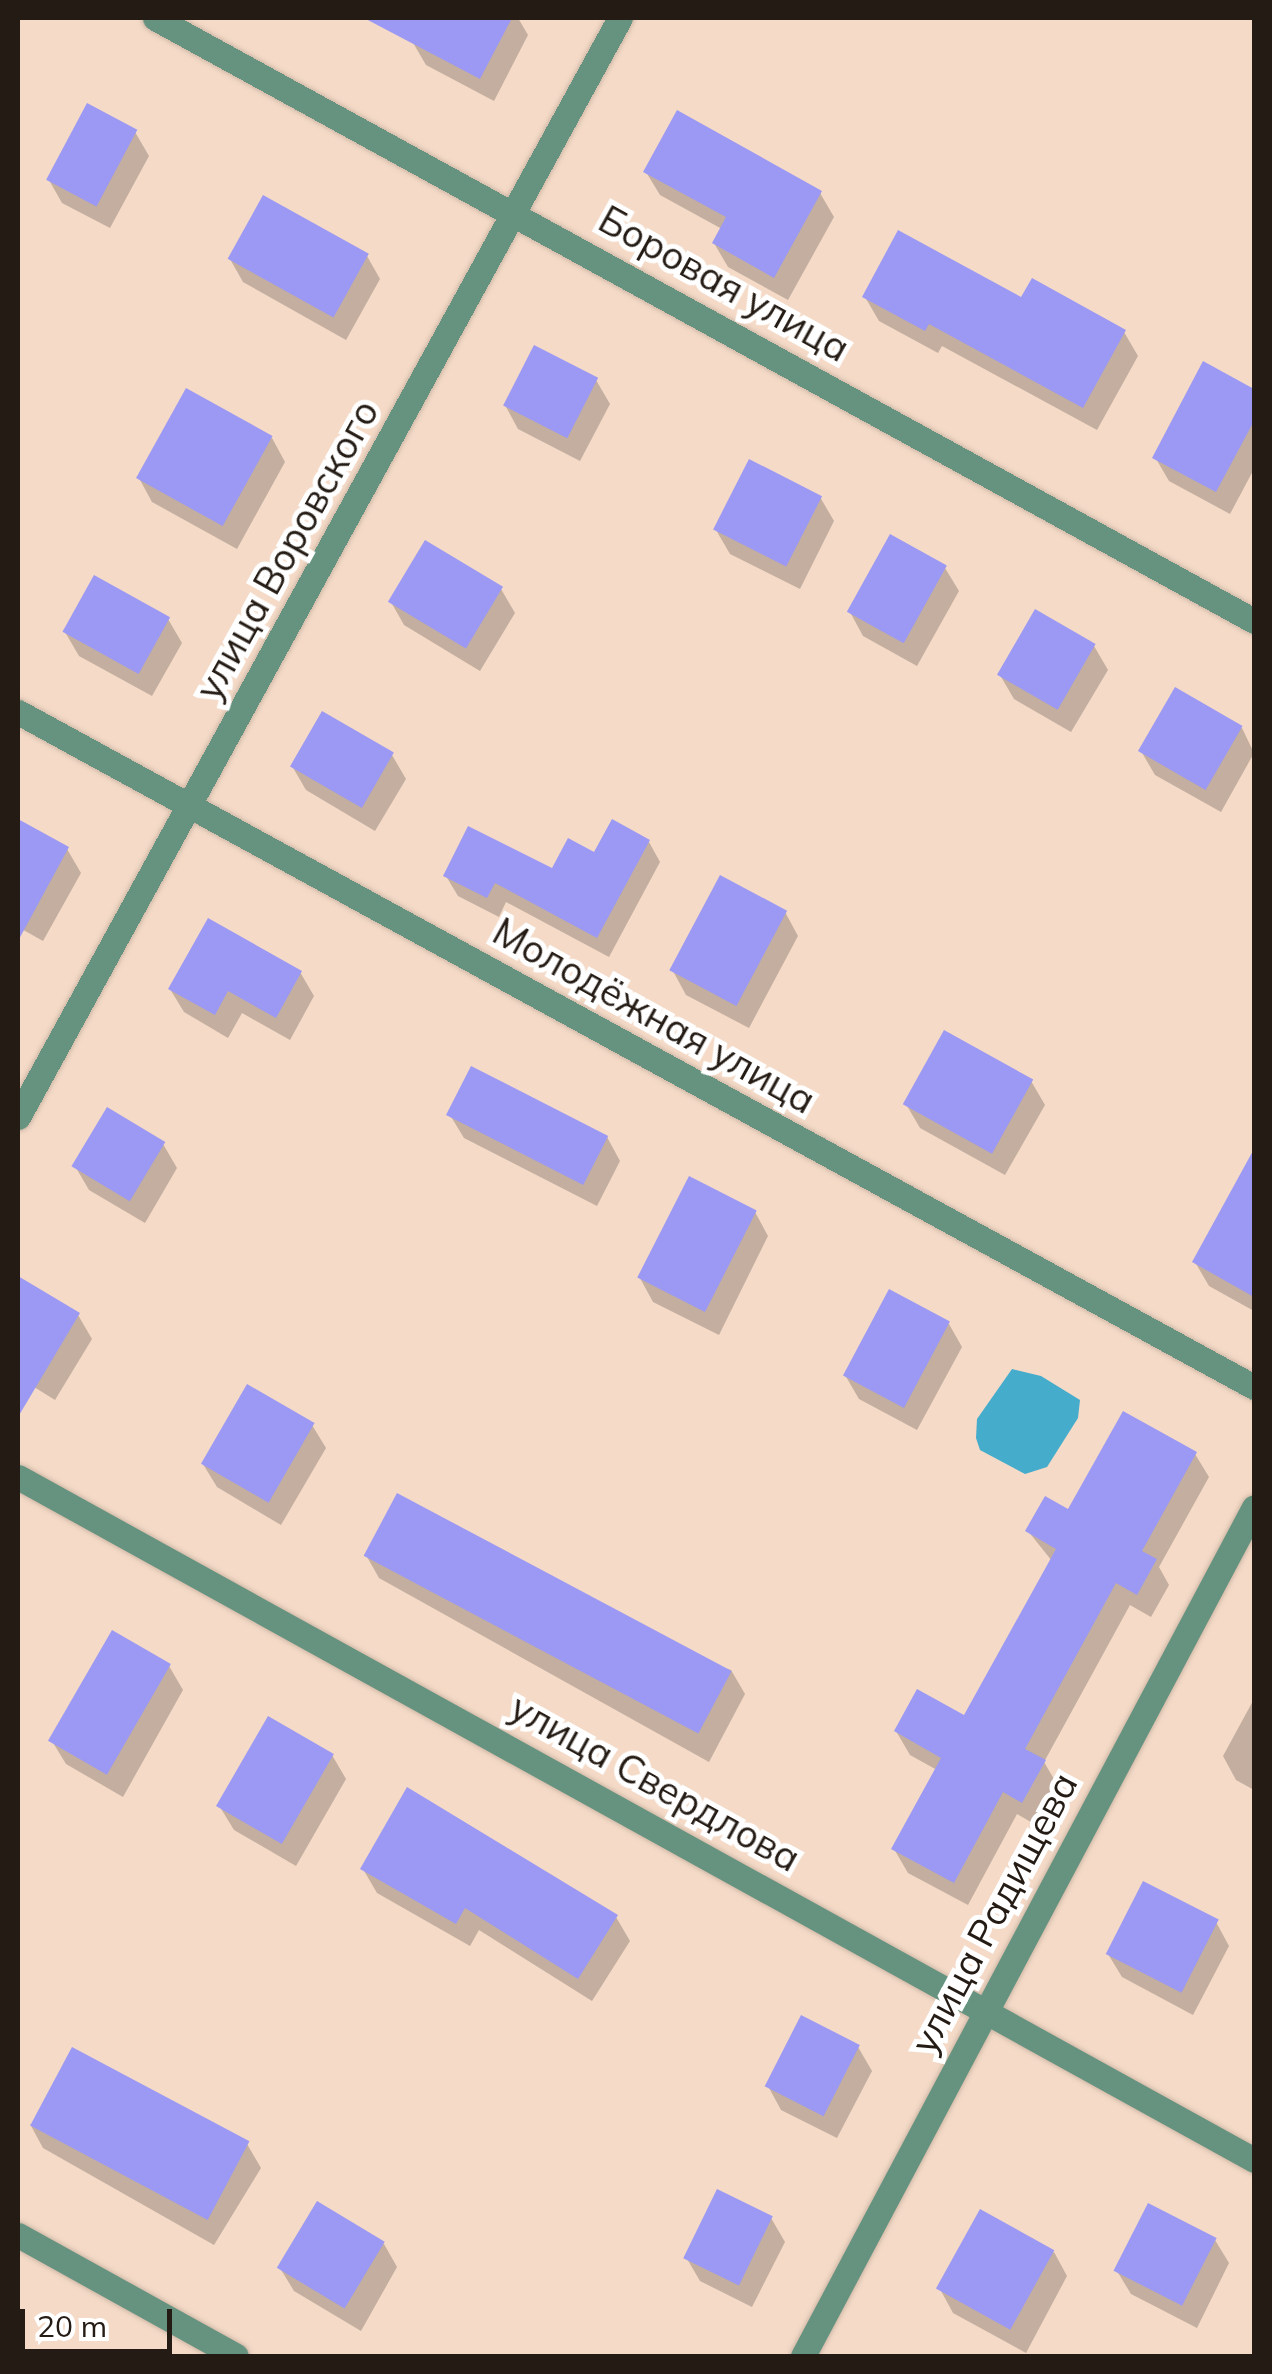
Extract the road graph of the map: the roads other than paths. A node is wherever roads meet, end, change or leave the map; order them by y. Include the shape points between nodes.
1 (156, 18) edge
2 (620, 18) edge
3 (516, 211) junction
4 (1254, 621) edge
5 (18, 712) edge
6 (190, 805) junction
7 (18, 1117) edge
8 (1254, 1387) edge
9 (18, 1477) edge
10 (1254, 1508) edge
11 (986, 2007) junction
12 (1254, 2160) edge
13 (18, 2235) edge
14 (236, 2356) edge
15 (803, 2356) edge

1 - 3 street, Боровая улица
2 - 3 street, улица Воровского
3 - 4 street, Боровая улица
3 - 6 street, улица Воровского
5 - 6 street, Молодёжная улица
6 - 7 street, улица Воровского
6 - 8 street, Молодёжная улица
9 - 11 street, улица Свердлова
10 - 11 street, улица Радищева
11 - 12 street, улица Свердлова
11 - 15 street, улица Радищева
13 - 14 street

